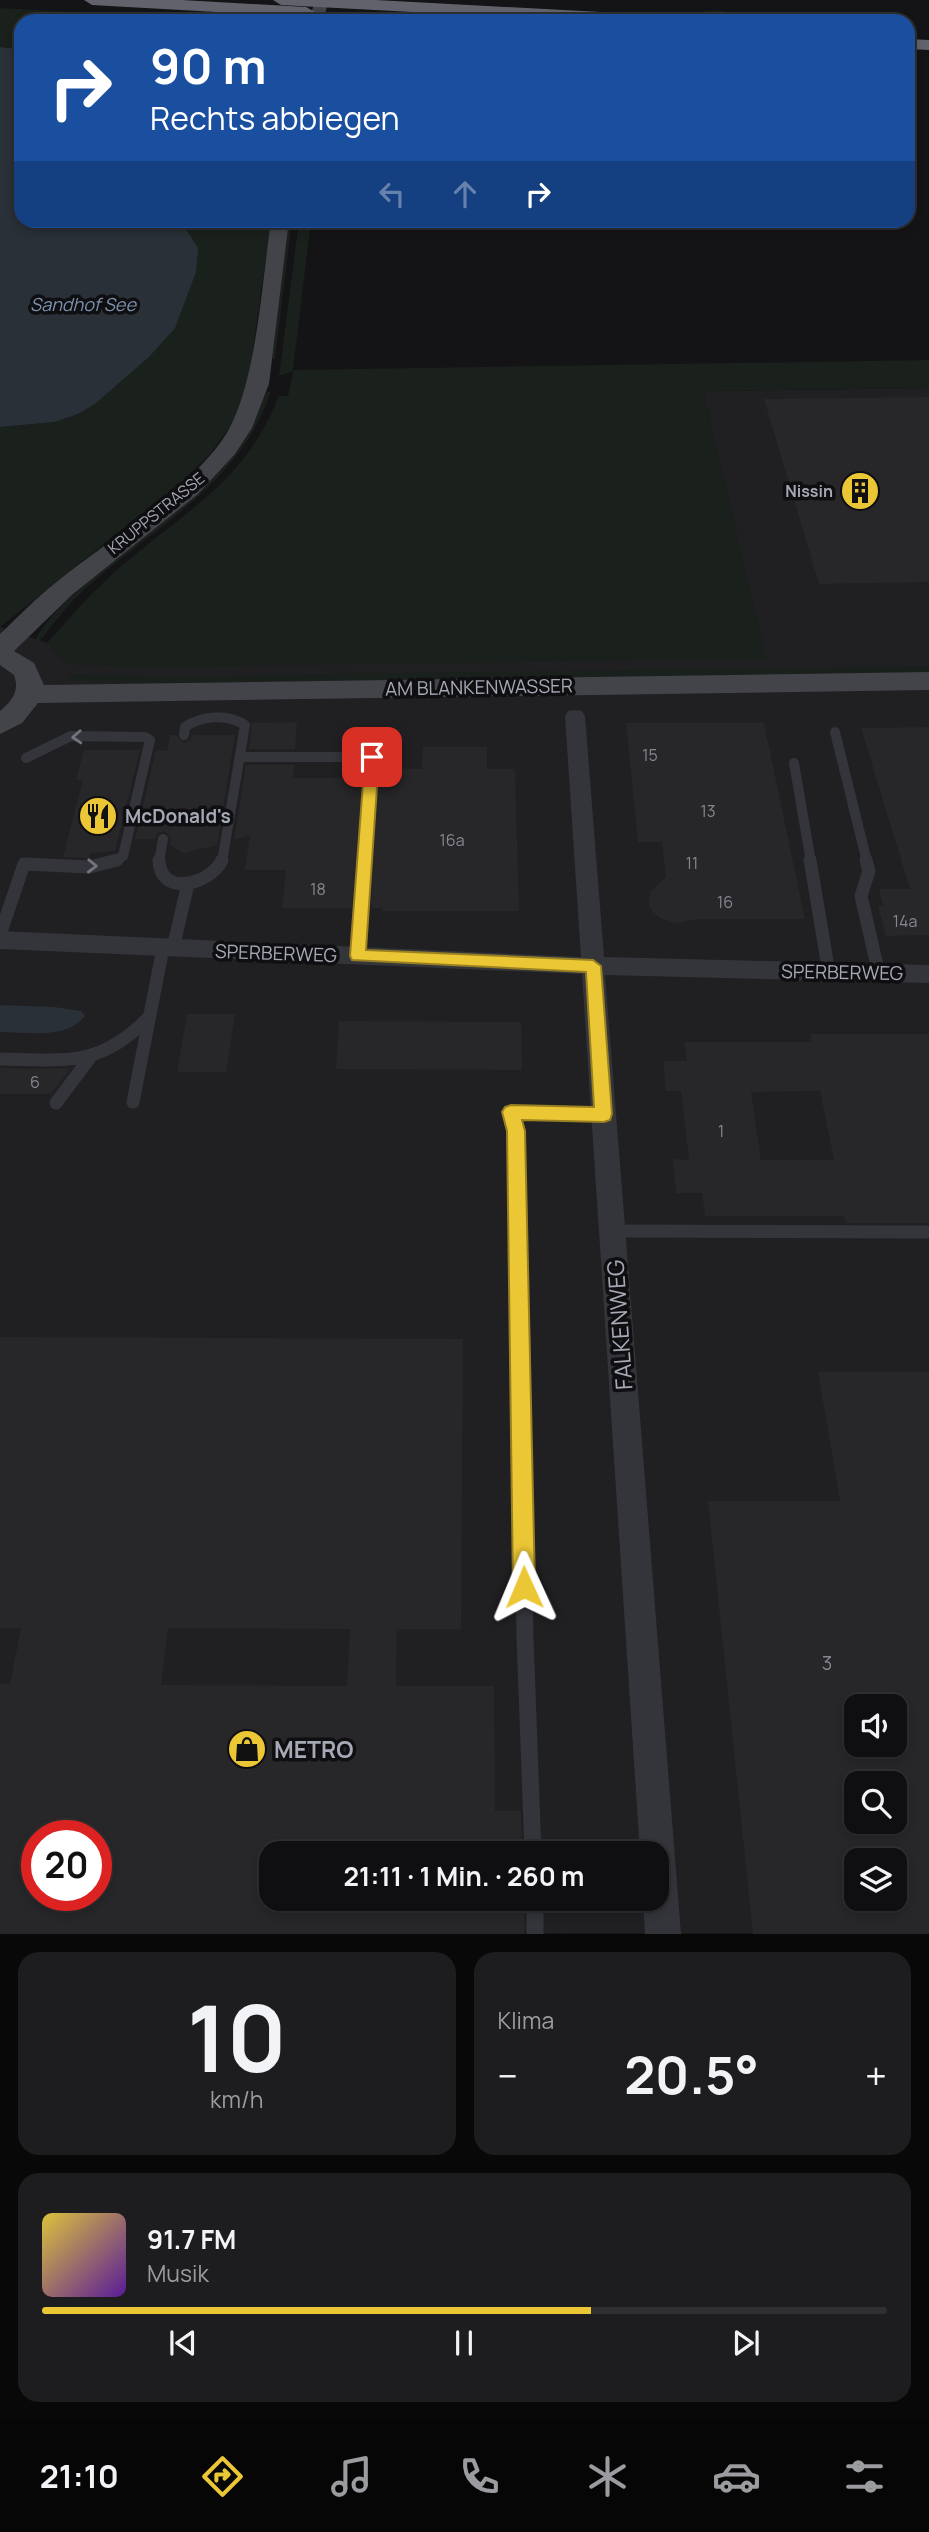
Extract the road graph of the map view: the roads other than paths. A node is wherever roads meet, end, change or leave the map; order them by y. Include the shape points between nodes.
1 (92, 0) edge
2 (281, 0) edge
3 (320, 8) edge
4 (393, 14) edge
5 (484, 14) edge
6 (279, 228) edge
7 (0, 649) edge
8 (0, 655) edge
9 (929, 681) edge
10 (30, 694) junction
11 (575, 716) dead end
12 (0, 724) edge
13 (835, 732) dead end
14 (184, 735) dead end
15 (240, 757) junction
16 (26, 758) dead end
17 (793, 763) dead end
18 (163, 839) dead end
19 (188, 884) junction
20 (0, 937) edge
21 (168, 948) junction
22 (358, 956) junction
23 (593, 966) junction
24 (829, 973) junction
25 (879, 974) junction
26 (929, 974) edge
27 (149, 1017) junction
28 (0, 1059) edge
29 (89, 1059) junction
30 (133, 1102) dead end
31 (56, 1103) dead end
32 (511, 1112) joint
33 (604, 1114) junction
34 (612, 1231) junction
35 (929, 1232) edge
36 (523, 1562) joint
37 (534, 1841) edge
38 (535, 1911) edge
39 (535, 1934) edge
40 (663, 1934) edge

1 - 3 highway
2 - 3 highway
3 - 4 highway
3 - 5 highway
6 - 7 street, KRUPPSTRASSE via 258,384 241,428 189,490 64,588
8 - 10 street via 25,668 31,680
9 - 10 street, AM BLANKENWASSER
10 - 12 street via 23,706
11 - 23 street, FALKENWEG
13 - 25 lane via 869,871 861,895
14 - 15 lane via 185,727 195,720 240,721 245,727
15 - 19 lane via 222,863 209,878
15 - 22 lane via 372,757
20 -> 16 lane via 24,864 103,867 123,856 150,740 71,736
17 - 24 lane
18 - 19 lane via 160,871
19 - 21 lane
20 - 21 street, SPERBERWEG
21 - 22 street, SPERBERWEG
21 - 27 lane
22 - 23 street, SPERBERWEG
23 - 24 street, SPERBERWEG
23 - 33 street, FALKENWEG
24 - 25 street, SPERBERWEG
25 - 26 street, SPERBERWEG
27 - 29 lane via 120,1046
27 - 30 lane
28 - 29 lane
29 - 31 lane
32 - 33 lane
32 - 36 lane via 516,1131
33 - 34 street, FALKENWEG
34 - 35 lane
34 - 40 street, FALKENWEG
36 - 37 lane
38 - 39 lane

